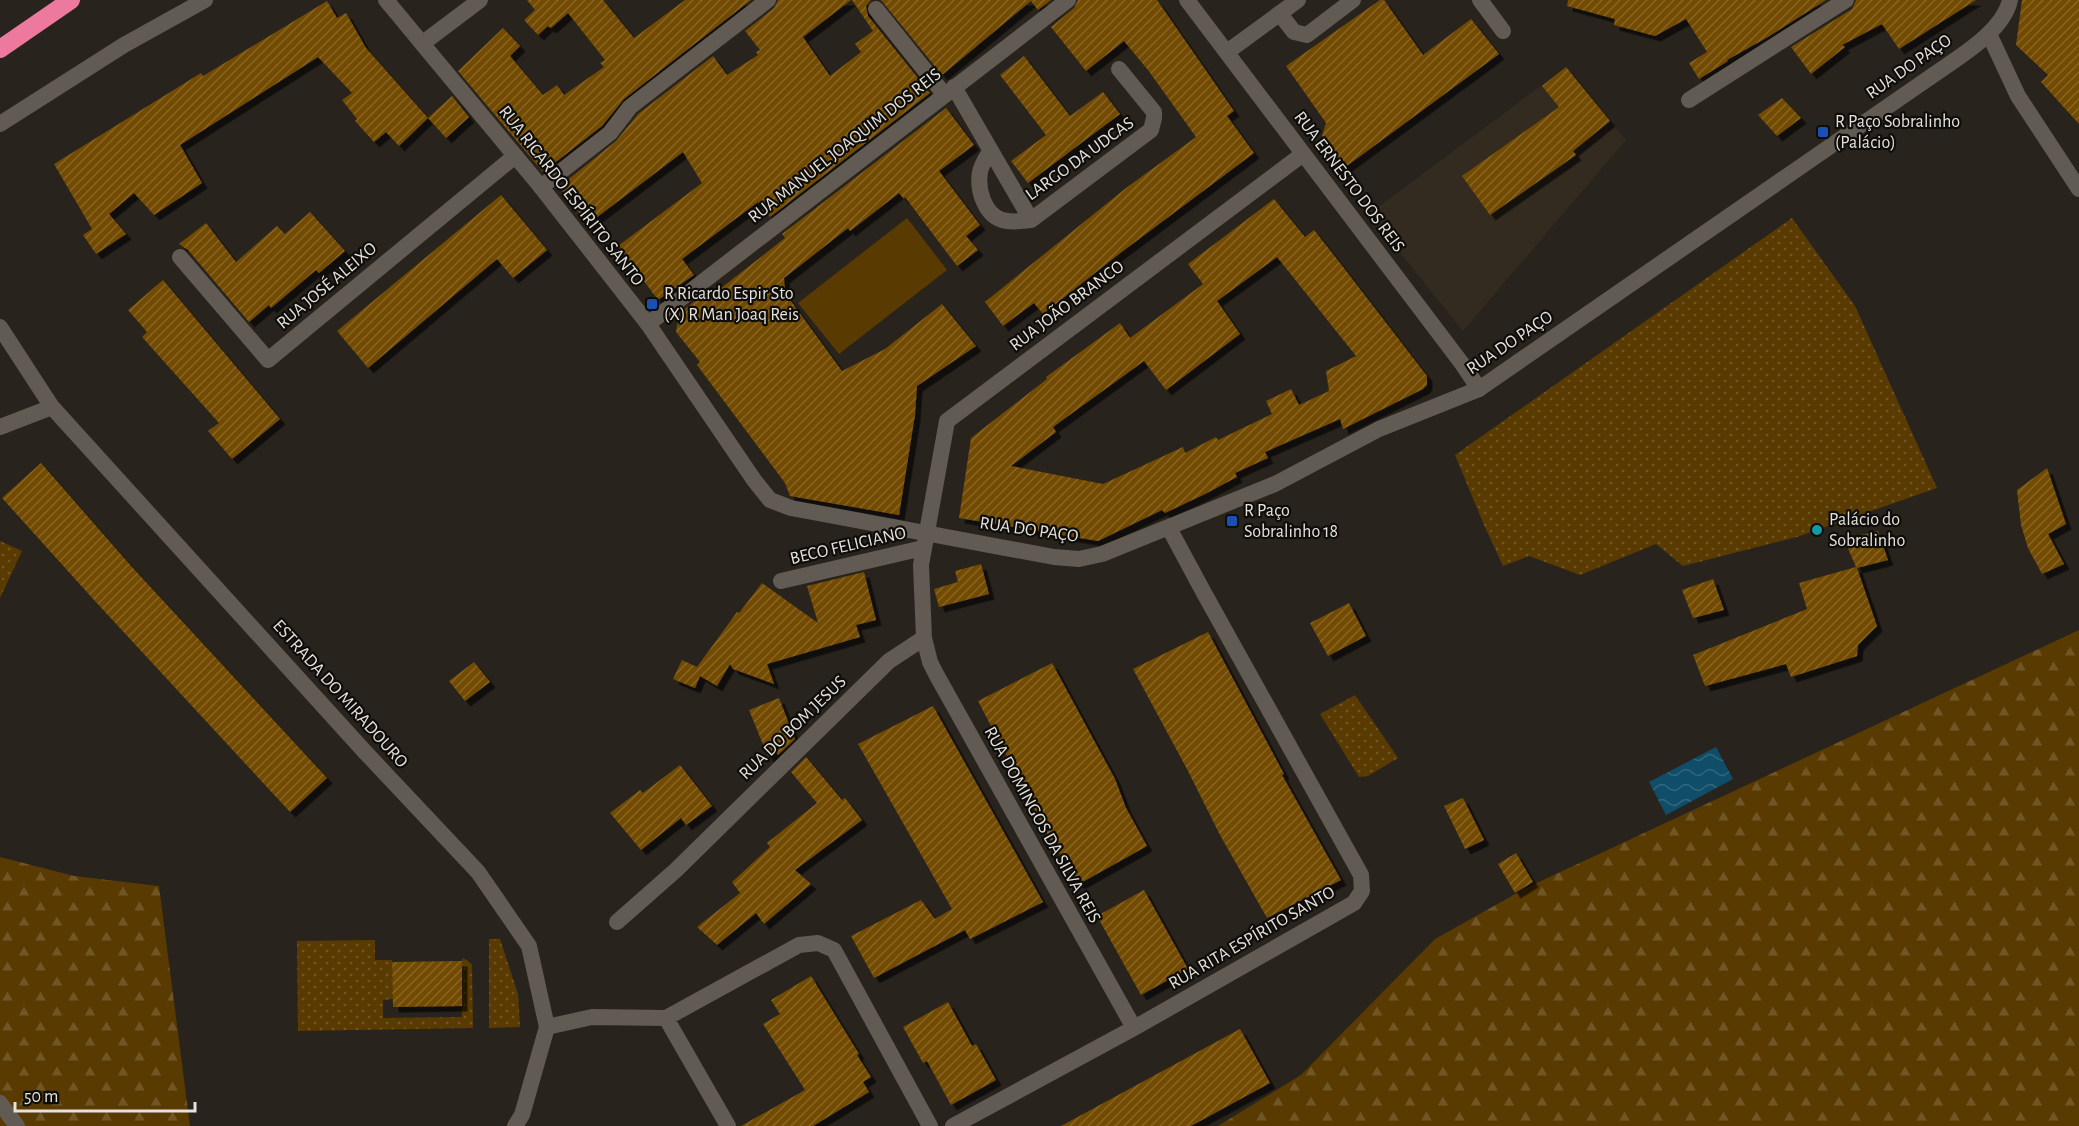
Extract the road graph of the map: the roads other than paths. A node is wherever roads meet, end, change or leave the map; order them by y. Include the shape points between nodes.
1 (71, 0) edge
2 (206, 0) edge
3 (386, 0) edge
4 (480, 0) edge
5 (768, 0) edge
6 (1068, 0) edge
7 (1187, 0) edge
8 (1298, 0) edge
9 (1353, 0) edge
10 (1480, 0) edge
11 (1846, 0) edge
12 (2010, 0) edge
13 (876, 9) dead end
14 (1280, 14) junction
15 (1503, 31) dead end
16 (1989, 34) junction
17 (423, 43) junction
18 (0, 49) edge
19 (1227, 52) junction
20 (1119, 69) dead end
21 (949, 90) junction
22 (1689, 100) dead end
23 (0, 124) edge
24 (990, 151) junction
25 (1303, 154) junction
26 (515, 156) junction
27 (541, 187) junction
28 (2079, 189) edge
29 (1030, 220) junction
30 (180, 257) dead end
31 (648, 324) junction
32 (0, 327) edge
33 (1479, 389) junction
34 (51, 407) junction
35 (0, 427) edge
36 (1169, 528) junction
37 (924, 541) junction
38 (781, 581) dead end
39 (924, 638) junction
40 (616, 922) dead end
41 (666, 1018) junction
42 (547, 1027) junction
43 (1134, 1028) junction
44 (0, 1103) edge
45 (17, 1126) edge
46 (515, 1126) edge
47 (728, 1126) edge
48 (930, 1126) edge
49 (953, 1126) edge

1 - 18 highway
2 - 23 street via 124,45
3 - 17 street, RUA RICARDO ESPÍRITO SANTO
4 - 17 street
5 - 27 street via 630,107 610,133
6 - 21 street, RUA MANUEL JOAQUIM DOS REIS
7 - 19 street, RUA ERNESTO DOS REIS
8 - 14 street
9 - 14 street via 1307,35 1294,32
10 - 15 street
11 - 22 street
12 - 16 street, RUA DO PAÇO via 2002,20
13 - 21 street, LARGO DA UDCAS
14 - 19 street
16 - 28 street via 2018,96
16 - 33 street, RUA DO PAÇO
17 - 26 street, RUA RICARDO ESPÍRITO SANTO
19 - 25 street, RUA ERNESTO DOS REIS
20 - 29 street, LARGO DA UDCAS via 1154,112 1151,130
21 - 24 street, LARGO DA UDCAS
21 - 31 street, RUA MANUEL JOAQUIM DOS REIS
24 - 29 street, LARGO DA UDCAS
24 - 29 street, LARGO DA UDCAS via 980,170 981,197 1000,220
25 - 33 street, RUA ERNESTO DOS REIS
25 - 37 street, RUA JOÃO BRANCO via 947,421
26 - 27 street, RUA RICARDO ESPÍRITO SANTO
26 - 30 street, RUA JOSÉ ALEIXO via 268,360
27 - 31 street, RUA RICARDO ESPÍRITO SANTO
31 - 37 street, RUA RICARDO ESPÍRITO SANTO via 770,500
32 - 34 street, ESTRADA DO MIRADOURO
33 - 36 street, RUA DO PAÇO via 1379,429 1275,484
34 - 35 street
34 - 42 street, ESTRADA DO MIRADOURO via 478,872 529,946
36 - 37 street, RUA DO PAÇO via 1079,559
36 - 43 street, RUA RITA ESPÍRITO SANTO via 1362,875 1362,891 1354,903
37 - 38 street, BECO FELICIANO
37 - 39 street
39 - 40 street, RUA DO BOM JESUS via 889,661 676,870
39 - 43 street, RUA DOMINGOS DA SILVA REIS via 936,674
41 - 42 street via 592,1017
41 - 47 street
41 - 48 street via 799,945 827,946 834,950
42 - 46 street, ESTRADA DO MIRADOURO via 522,1115
43 - 49 street, RUA RITA ESPÍRITO SANTO
44 - 45 street

